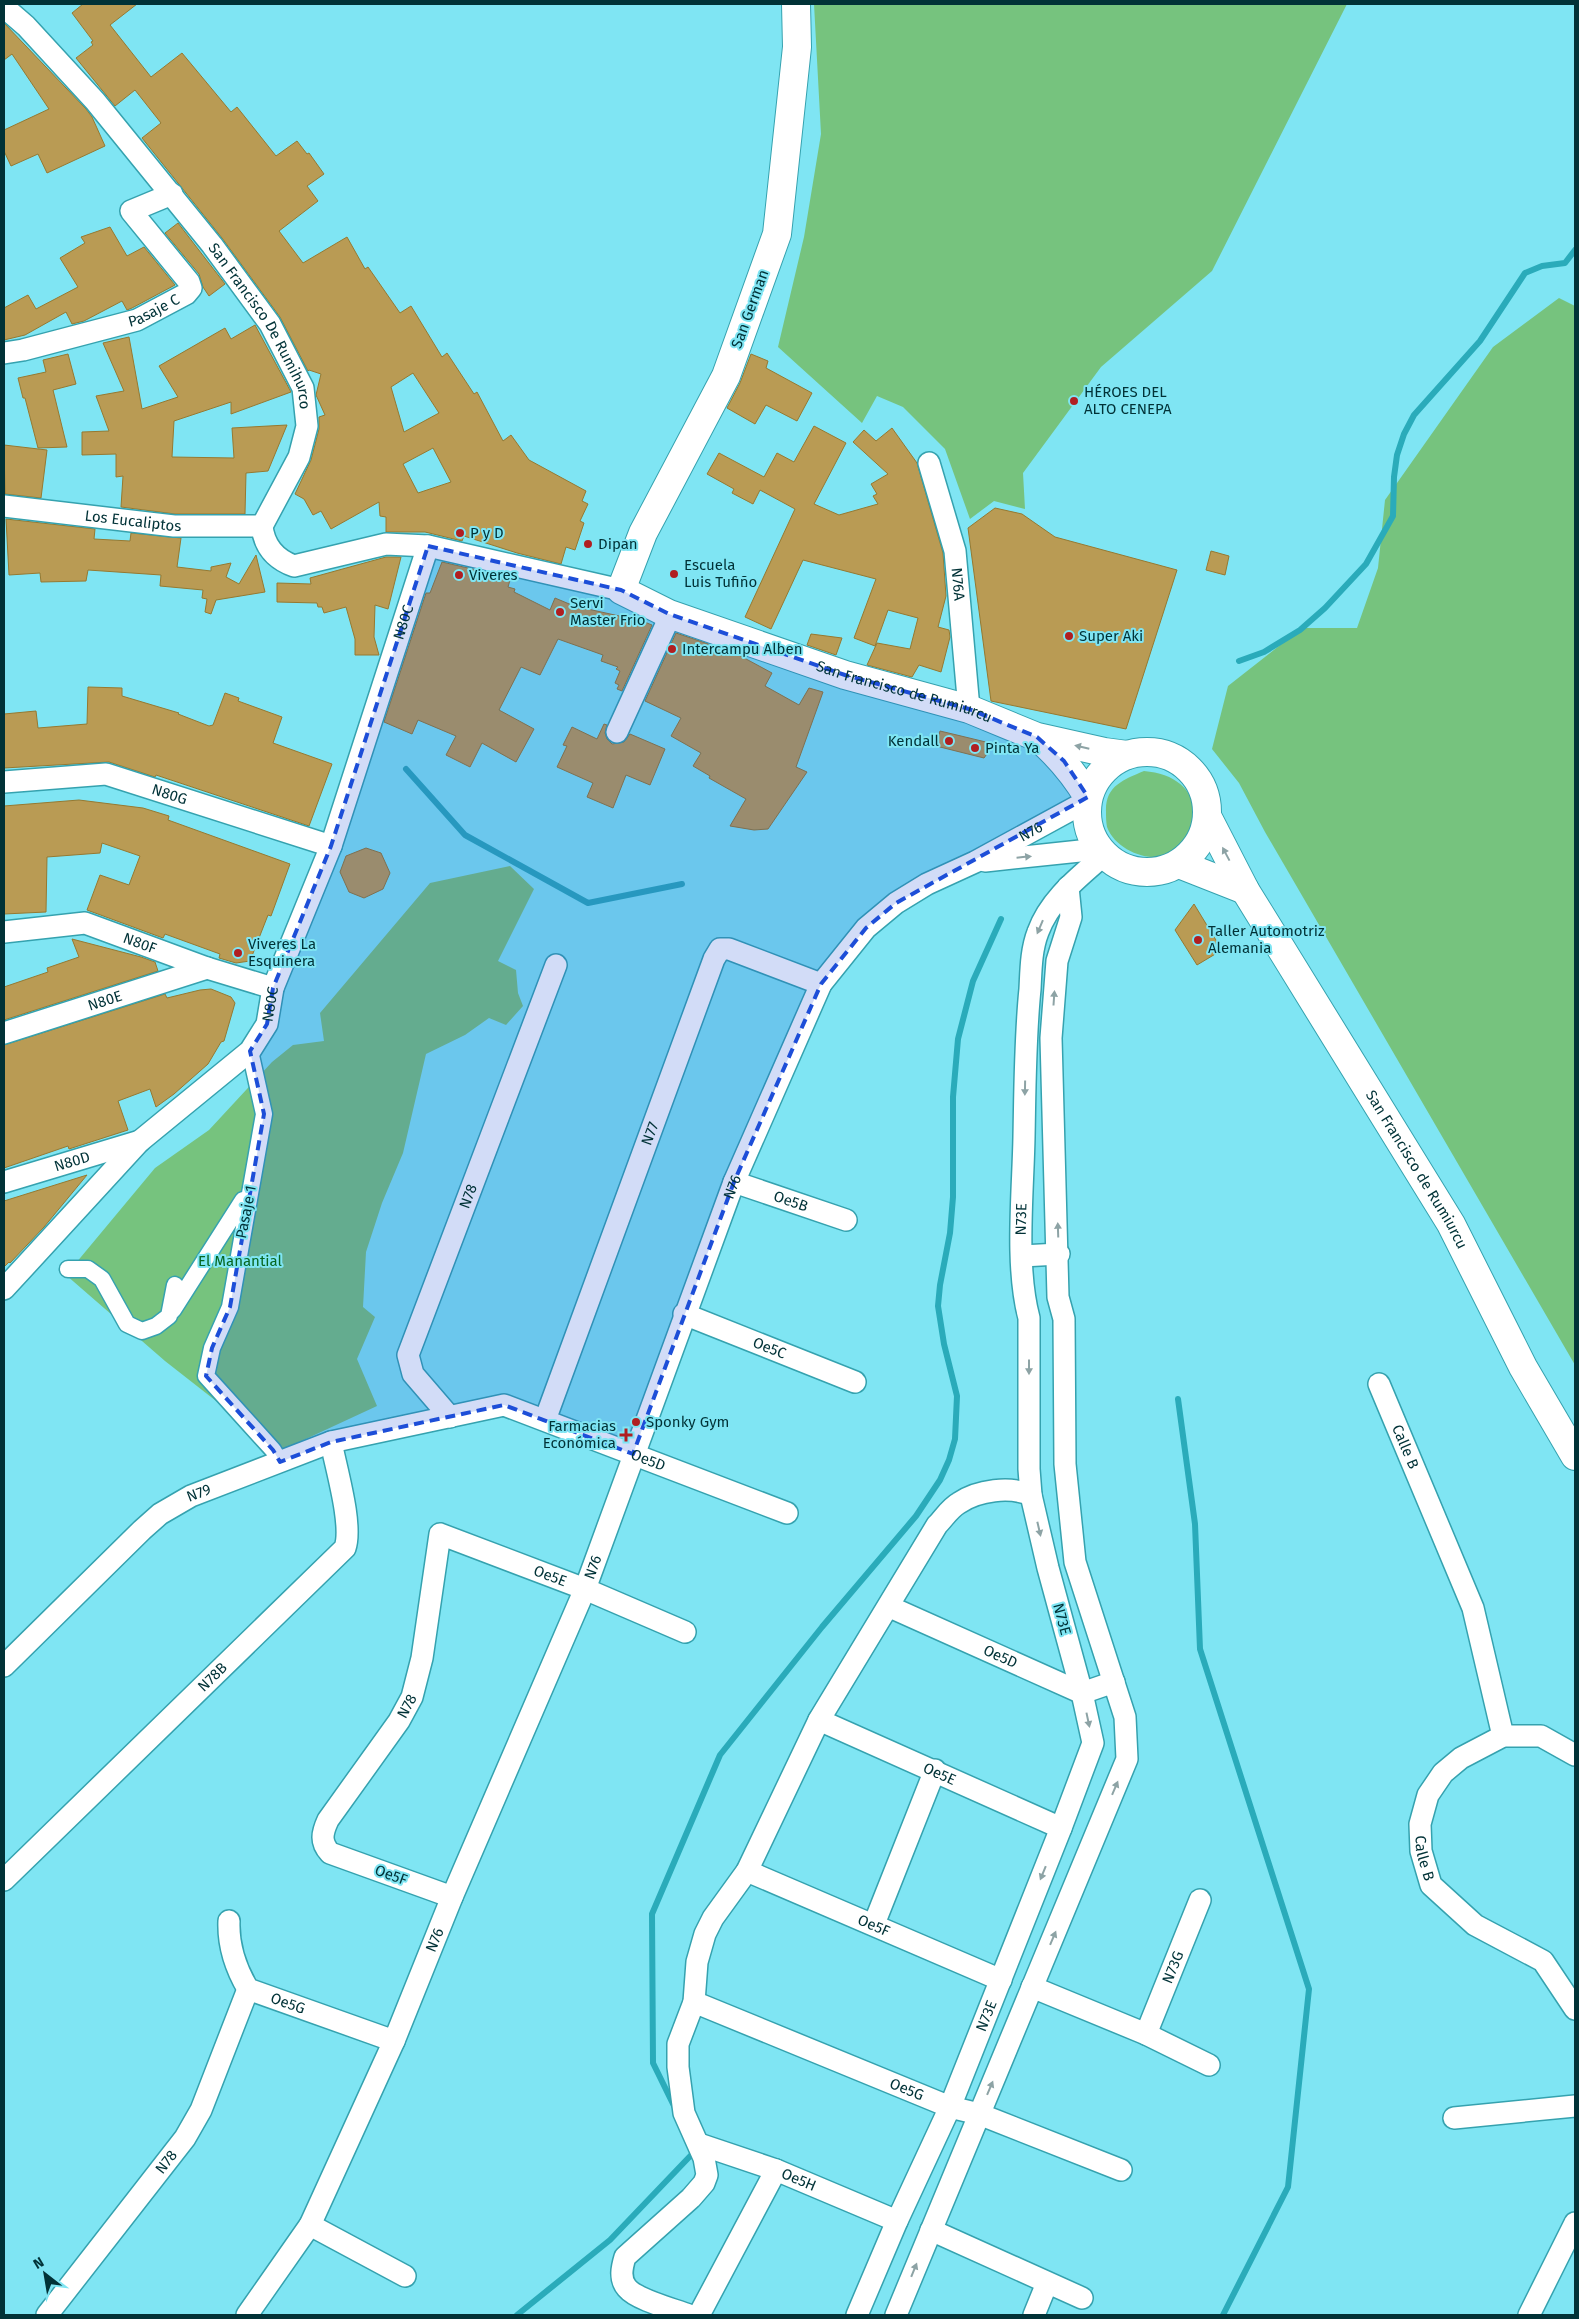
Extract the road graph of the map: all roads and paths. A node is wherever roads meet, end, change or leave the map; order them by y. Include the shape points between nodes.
1 (796, 4) edge
2 (4, 7) edge
3 (172, 194) junction
4 (4, 353) edge
5 (929, 463) dead end
6 (4, 506) edge
7 (262, 526) junction
8 (428, 546) junction
9 (621, 590) junction
10 (668, 614) junction
11 (969, 709) junction
12 (617, 732) dead end
13 (1037, 737) junction
14 (1127, 754) junction
15 (4, 782) edge
16 (1087, 799) junction
17 (1208, 818) junction
18 (330, 846) junction
19 (1101, 852) junction
20 (975, 862) junction
21 (1179, 864) junction
22 (1068, 887) junction
23 (1245, 890) junction
24 (4, 932) edge
25 (556, 965) dead end
26 (207, 968) junction
27 (821, 984) junction
28 (273, 988) junction
29 (4, 1033) edge
30 (1026, 1035) junction
31 (1052, 1038) junction
32 (250, 1051) junction
33 (140, 1141) junction
34 (4, 1182) edge
35 (734, 1182) junction
36 (250, 1189) junction
37 (846, 1220) dead end
38 (1059, 1254) junction
39 (1022, 1256) junction
40 (68, 1269) dead end
41 (176, 1285) dead end
42 (4, 1289) edge
43 (1023, 1296) junction
44 (1058, 1296) junction
45 (684, 1314) junction
46 (169, 1316) junction
47 (855, 1382) dead end
48 (1379, 1384) dead end
49 (450, 1417) junction
50 (545, 1420) junction
51 (331, 1442) junction
52 (633, 1454) junction
53 (1575, 1456) edge
54 (280, 1462) junction
55 (1031, 1495) junction
56 (787, 1512) dead end
57 (440, 1534) joint
58 (585, 1588) junction
59 (890, 1607) junction
60 (684, 1632) dead end
61 (4, 1666) edge
62 (1114, 1682) junction
63 (1082, 1693) junction
64 (819, 1720) junction
65 (1503, 1736) junction
66 (1575, 1755) edge
67 (935, 1770) junction
68 (1061, 1828) junction
69 (330, 1853) joint
70 (747, 1871) junction
71 (4, 1880) edge
72 (452, 1897) junction
73 (1200, 1900) dead end
74 (229, 1922) dead end
75 (874, 1924) junction
76 (1001, 1980) junction
77 (1032, 1987) junction
78 (248, 1988) junction
79 (694, 2002) junction
80 (1575, 2009) edge
81 (1146, 2034) junction
82 (394, 2041) junction
83 (1209, 2065) dead end
84 (1575, 2106) edge
85 (950, 2107) junction
86 (979, 2114) junction
87 (1454, 2118) dead end
88 (699, 2144) junction
89 (776, 2170) junction
90 (1121, 2170) dead end
91 (897, 2222) junction
92 (1575, 2223) edge
93 (310, 2226) junction
94 (931, 2230) junction
95 (404, 2276) dead end
96 (1048, 2283) junction
97 (1082, 2298) dead end
98 (47, 2315) edge
99 (247, 2315) edge
100 (689, 2315) edge
101 (699, 2315) edge
102 (857, 2315) edge
103 (896, 2315) edge
104 (1034, 2315) edge
105 (1529, 2315) edge

1 - 9 main road, San German via 797,47 777,234 726,376 643,533
2 - 3 street, San Francisco De Rumihurco via 26,26 95,101
3 - 4 street, Pasaje C via 131,211 189,282 191,288 186,294 137,320
3 - 7 street, San Francisco De Rumihurco via 270,324 303,388 307,426 299,457
5 - 11 street, N76A via 955,551
6 - 7 street, Los Eucaliptos via 174,526
7 - 8 street via 263,537 272,553 294,566 386,544
8 - 9 street, San Francisco de Rumiurcu
8 - 18 street, N80C
9 - 10 main road, San Francisco de Rumiurcu
10 - 11 main road, San Francisco de Rumiurcu via 845,675
10 - 12 street
11 - 13 main road, San Francisco de Rumiurcu
14 -> 13 main road, San Francisco de Rumiurcu
13 - 16 main road, San Francisco de Rumiurcu via 1064,761
14 - 16 main road via 1110,764 1096,779
14 - 17 main road via 1156,752 1174,757 1190,768 1207,800
15 - 18 street, N80G via 106,774
16 - 19 main road via 1088,826
16 - 20 street, N76
17 - 21 main road via 1198,844
23 -> 17 main road, San Francisco de Rumiurcu
18 - 28 street, N80C
20 -> 19 street, N76
19 - 21 main road via 1126,869 1153,872
19 - 22 street, N73E
20 - 27 street, N76 via 927,884 896,903 866,928
21 - 23 main road
22 -> 30 street, N73E via 1048,910 1037,933
31 -> 22 street, N73E via 1057,961 1071,917
23 - 53 main road, San Francisco de Rumiurcu via 1451,1224 1523,1367
24 - 26 street, N80F via 84,923
25 - 49 street, N78 via 408,1355 414,1374
26 - 28 street, N80F
26 - 29 street, N80E
27 - 35 street, N76
27 - 50 street, N77 via 729,949 720,950 714,959
28 - 32 street, N80C via 267,1024
30 - 31 street
30 -> 39 street, N73E
38 -> 31 street, N73E
32 - 33 street, N80C
32 - 36 street, Pasaje 1 via 264,1114
33 - 34 street, N80D
33 - 42 street, N80C
35 - 37 street, Oe5B
35 - 45 street, N76
36 - 46 street
36 - 54 street, Pasaje 1 via 230,1307 212,1348 206,1376 273,1450
38 - 39 street
38 - 44 street, N73E
39 - 43 street, N73E
40 - 46 street via 88,1269 102,1279 127,1324 142,1331
41 - 46 street
43 - 44 street
43 -> 55 street, N73E via 1029,1318
44 - 62 street, N73E via 1064,1319 1065,1464 1074,1562
45 - 47 street, Oe5C
45 - 52 street, N76
48 - 65 street, Calle B via 1473,1608
49 - 50 street, Oe5D via 504,1405
49 - 51 street, N79
50 - 52 street, Oe5D
51 - 54 street, N79
51 - 71 street, N78B via 348,1539 345,1548
52 - 56 street, Oe5D
52 - 58 street, N76
54 - 61 street, N79 via 190,1496 160,1514
55 - 59 street via 1022,1491 982,1492 959,1503 938,1525
55 -> 63 street, N73E
57 - 58 street, Oe5E
57 - 69 street, N78 via 422,1658 412,1697 400,1721 328,1820 322,1840
58 - 60 street, Oe5E
58 - 72 street, N76
59 - 63 street, Oe5D
59 - 64 street
62 - 63 street
77 -> 62 street, N73E via 1127,1759 1125,1717
63 -> 68 street, N73E via 1093,1743
64 - 67 street, Oe5E
64 - 70 street
65 - 66 street, Calle B via 1541,1736
65 - 80 street, Calle B via 1461,1758 1443,1773 1428,1795 1420,1824 1421,1851 1431,1885 1475,1925 1543,1961
67 - 68 street, Oe5E
67 - 75 street
68 -> 76 street, N73E
69 - 72 street, Oe5F
70 - 75 street, Oe5F
70 - 79 street via 705,1934 697,1962
72 - 82 street, N76
73 - 81 street, N73G
74 - 78 street via 228,1939 232,1955
75 - 76 street, Oe5F
76 - 85 street, N73E
77 - 81 street
86 -> 77 street, N73E
78 - 82 street, Oe5G
78 - 98 street, N78 via 201,2110 185,2138
79 - 85 street, Oe5G
79 - 88 street via 678,2044 678,2067 684,2113
81 - 83 street
82 - 93 street, N76
84 - 87 street
85 - 86 street, Oe5G
85 - 91 street, N73E
86 - 90 street, Oe5G
86 - 94 street, N73E
88 - 89 street, Oe5H
88 - 100 street via 704,2158 704,2183 625,2257 622,2269 626,2287 634,2294
89 - 91 street, Oe5H
89 - 101 street
91 - 102 street, N73E
92 - 105 street
93 - 95 street
93 - 99 street, N76
94 - 96 street
103 -> 94 street, N73E
96 - 97 street
96 - 104 street

